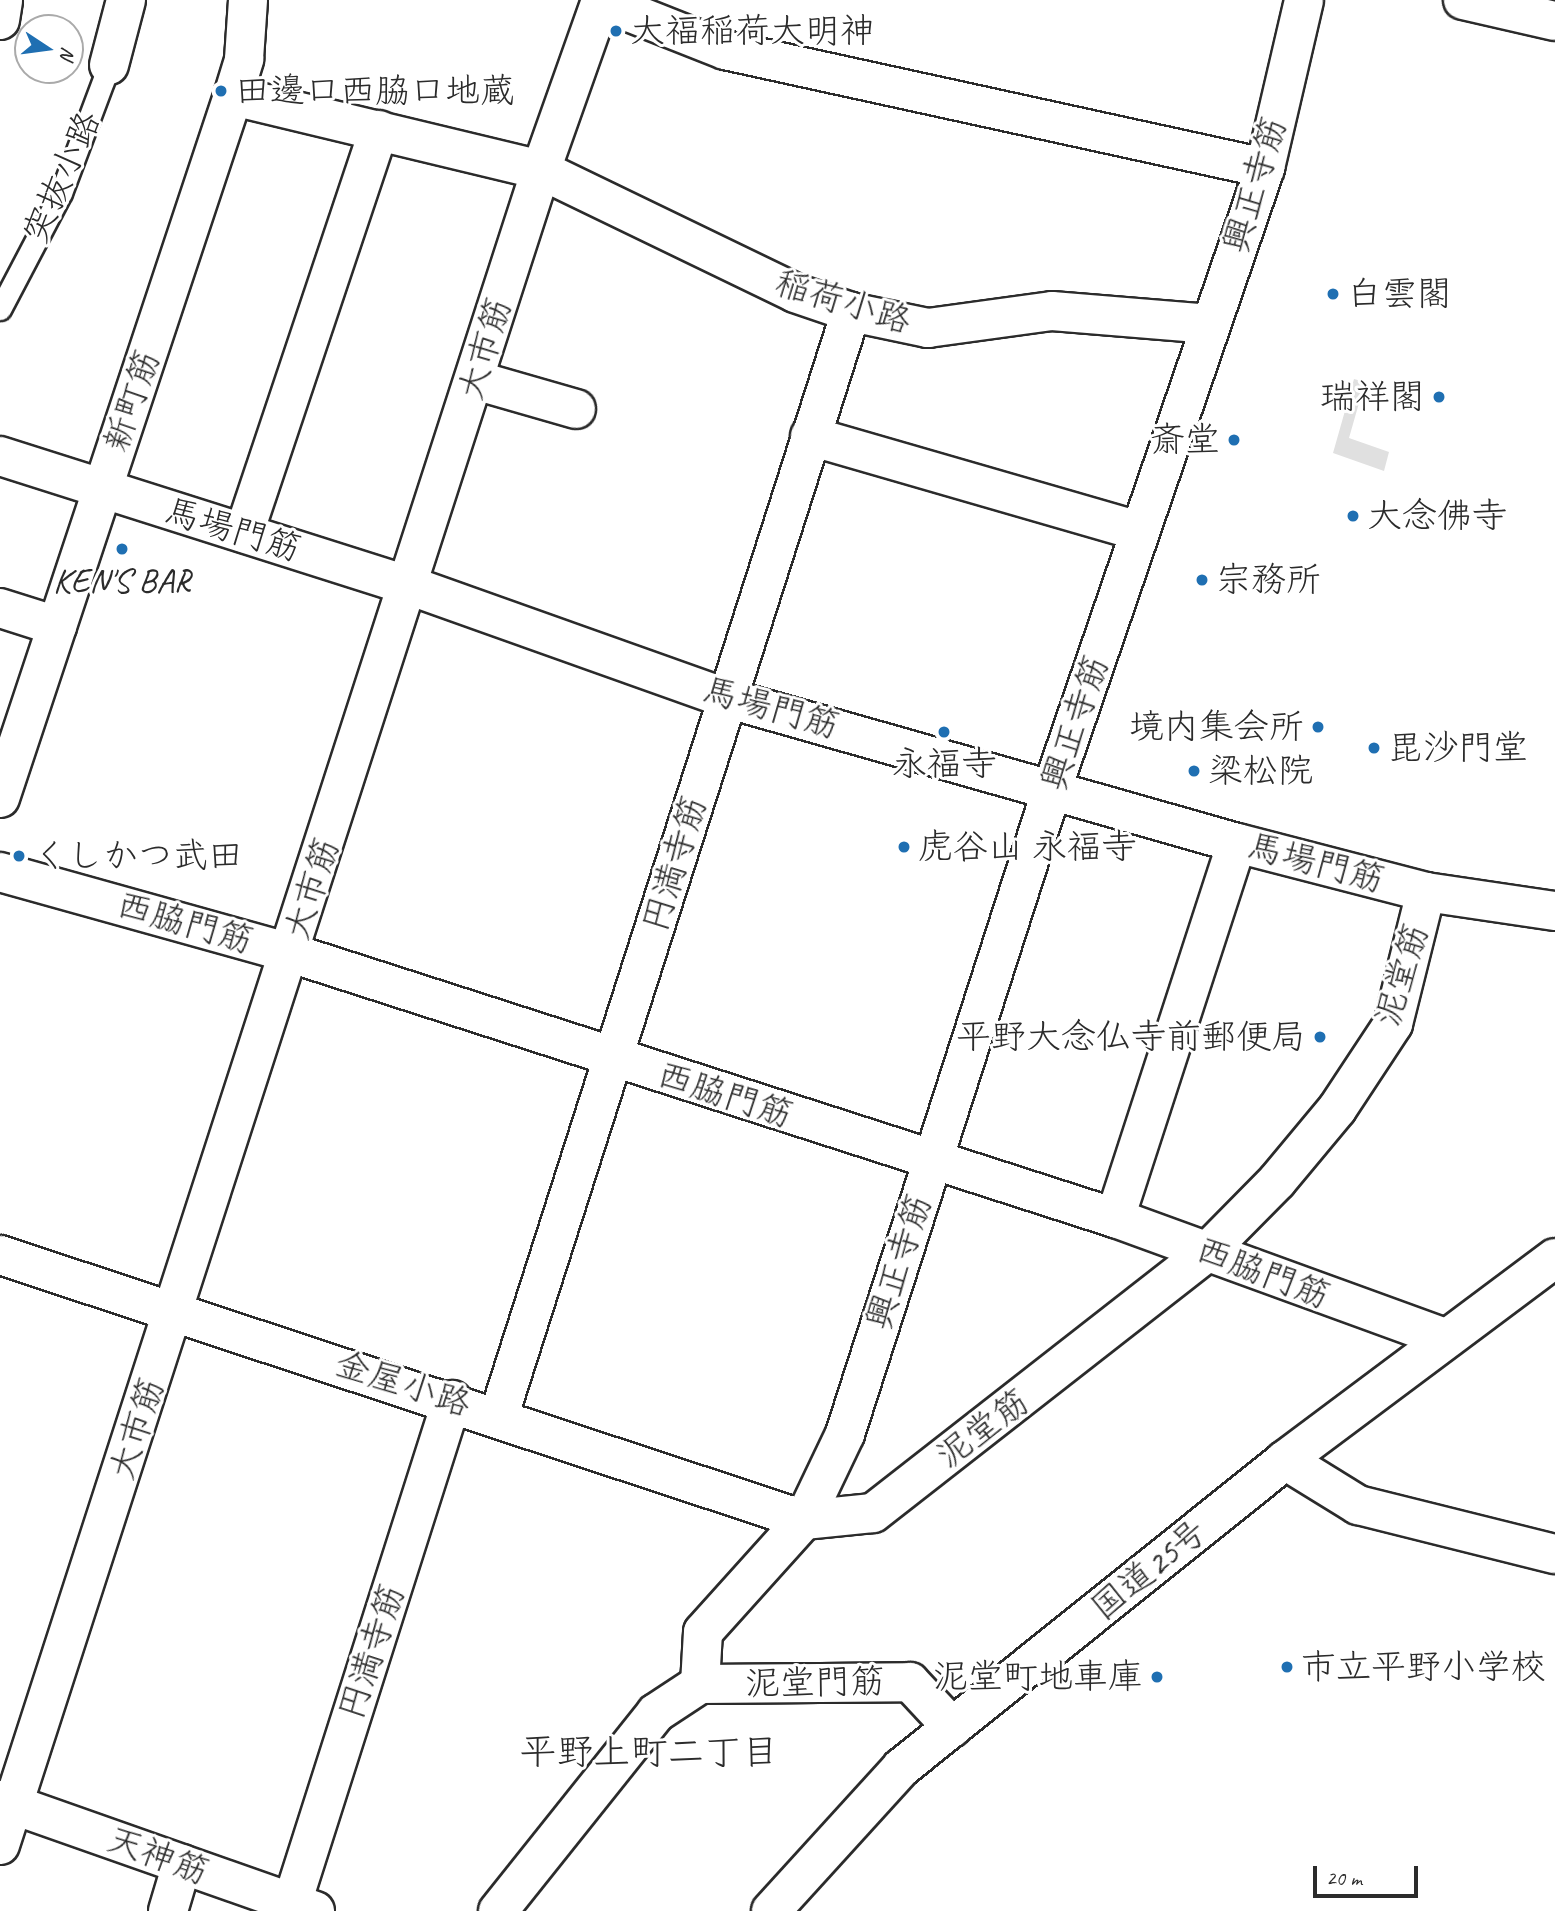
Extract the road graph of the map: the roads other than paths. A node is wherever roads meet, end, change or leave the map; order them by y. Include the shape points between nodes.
1 (4, 0) edge
2 (126, 0) edge
3 (248, 0) edge
4 (1304, 0) edge
5 (1463, 0) edge
6 (599, 1) edge
7 (650, 10) edge
8 (0, 20) edge
9 (1555, 21) edge
10 (109, 65) joint
11 (233, 96) junction
12 (379, 130) junction
13 (1265, 168) junction
14 (541, 170) junction
15 (0, 309) edge
16 (851, 312) junction
17 (1210, 324) junction
18 (475, 380) junction
19 (576, 409) dead end
20 (810, 436) junction
21 (0, 456) edge
22 (102, 489) junction
23 (1140, 531) junction
24 (244, 533) junction
25 (411, 586) junction
26 (0, 608) edge
27 (57, 626) junction
28 (726, 698) junction
29 (1053, 786) junction
30 (0, 798) edge
31 (1237, 843) junction
32 (0, 872) edge
33 (1426, 892) junction
34 (1555, 911) edge
35 (291, 953) junction
36 (615, 1058) junction
37 (932, 1162) junction
38 (1115, 1217) junction
39 (1208, 1252) junction
40 (0, 1255) edge
41 (1555, 1258) edge
42 (176, 1310) junction
43 (1444, 1338) junction
44 (452, 1400) junction
45 (499, 1415) junction
46 (1285, 1460) junction
47 (804, 1520) junction
48 (1555, 1553) edge
49 (700, 1684) junction
50 (952, 1727) junction
51 (7, 1802) edge
52 (0, 1845) edge
53 (182, 1864) junction
54 (304, 1907) edge
55 (169, 1911) edge
56 (498, 1911) edge
57 (771, 1911) edge

1 - 8 main road
2 - 10 main road, 突抜小路
3 - 11 main road, 新町筋 via 244,59
4 - 13 main road, 興正寺筋
5 - 9 main road
6 - 7 main road, 大市筋
6 - 14 main road, 大市筋
7 - 13 main road, 大市筋 via 726,50
10 - 15 lane, 突抜小路 via 61,193
11 - 12 main road, 稲荷小路
11 - 22 main road, 新町筋
12 - 14 main road, 稲荷小路
12 - 24 main road
13 - 17 main road, 興正寺筋
14 - 16 main road, 稲荷小路 via 795,293
14 - 18 main road, 大市筋
16 - 17 main road, 稲荷小路 via 928,328 1052,311
16 - 20 main road, 円満寺筋
17 - 23 main road, 興正寺筋
18 - 19 main road
18 - 25 main road, 大市筋
20 - 23 main road
20 - 28 main road, 円満寺筋
21 - 22 main road, 馬場門筋
22 - 24 main road, 馬場門筋
22 - 27 main road, 新町筋
23 - 29 main road, 興正寺筋
24 - 25 main road, 馬場門筋
25 - 28 main road, 馬場門筋
25 - 35 main road, 大市筋
26 - 27 main road
27 - 30 main road, 新町筋
28 - 29 main road, 馬場門筋
28 - 36 main road, 円満寺筋
29 - 31 main road, 馬場門筋
29 - 37 main road, 興正寺筋
31 - 33 main road, 馬場門筋
31 - 38 main road
32 - 35 main road, 西脇門筋
33 - 34 main road, 馬場門筋
33 - 39 main road, 泥堂筋 via 1393,1024 1337,1109
35 - 36 main road, 西脇門筋
35 - 42 main road, 大市筋
36 - 37 main road, 西脇門筋
36 - 45 main road, 円満寺筋
37 - 38 main road, 西脇門筋
37 - 47 main road, 興正寺筋 via 845,1434
38 - 39 main road, 西脇門筋
39 - 43 main road, 西脇門筋
39 - 47 main road, 泥堂筋 via 873,1513
40 - 42 main road, 金屋小路
41 - 43 main road, 国道25号
42 - 44 main road, 金屋小路
42 - 51 main road, 大市筋
43 - 46 main road, 国道25号
44 - 45 main road, 金屋小路
44 - 54 main road, 円満寺筋
45 - 47 main road, 金屋小路
46 - 48 main road via 1357,1505
46 - 50 main road, 国道25号
47 - 49 main road via 702,1632
49 - 50 main road, 泥堂門筋 via 910,1682
49 - 56 main road via 656,1713
50 - 57 main road, 国道25号 via 901,1768
51 - 52 main road, 大市筋
51 - 53 main road, 天神筋
53 - 54 main road, 天神筋
53 - 55 main road

